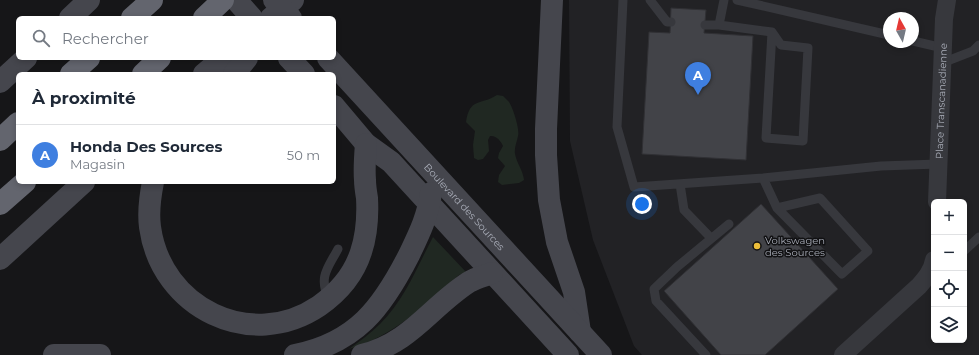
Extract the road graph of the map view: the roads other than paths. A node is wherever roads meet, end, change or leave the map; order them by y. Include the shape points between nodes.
1 (89, 0) edge
2 (152, 0) edge
3 (223, 0) edge
4 (236, 0) edge
5 (552, 0) edge
6 (623, 0) edge
7 (650, 0) edge
8 (724, 0) edge
9 (737, 0) edge
10 (946, 0) edge
11 (285, 8) edge
12 (72, 16) edge
13 (134, 16) edge
14 (206, 16) edge
15 (250, 16) edge
16 (274, 16) edge
17 (670, 22) dead end
18 (705, 25) dead end
19 (719, 25) junction
20 (772, 32) junction
21 (883, 34) edge
22 (919, 44) edge
23 (979, 45) edge
24 (942, 55) junction
25 (24, 60) edge
26 (87, 60) edge
27 (158, 60) edge
28 (221, 60) edge
29 (245, 60) edge
30 (291, 60) edge
31 (330, 60) edge
32 (73, 72) edge
33 (144, 72) edge
34 (206, 72) edge
35 (236, 72) edge
36 (302, 72) edge
37 (0, 82) edge
38 (336, 108) edge
39 (16, 125) edge
40 (0, 140) edge
41 (366, 144) junction
42 (938, 164) junction
43 (434, 174) junction
44 (763, 178) junction
45 (23, 184) edge
46 (82, 184) edge
47 (153, 184) edge
48 (680, 184) junction
49 (937, 199) edge
50 (0, 204) edge
51 (429, 205) junction
52 (777, 208) junction
53 (729, 224) dead end
54 (711, 238) junction
55 (979, 238) edge
56 (338, 248) dead end
57 (967, 248) edge
58 (0, 260) edge
59 (931, 268) edge
60 (492, 273) junction
61 (329, 299) junction
62 (580, 332) junction
63 (310, 354) edge
64 (54, 355) edge
65 (100, 355) edge
66 (362, 355) edge
67 (568, 355) edge
68 (601, 355) edge
69 (706, 355) edge
70 (843, 355) edge

1 - 12 main road
2 - 13 highway
3 - 14 highway
4 - 15 main road
5 - 62 main road via 547,101 548,193 557,242 574,292
6 - 48 lane via 616,127 634,187
7 - 17 lane via 667,22
8 - 19 lane
9 - 21 lane
10 - 24 street, Place Transcanadienne
11 - 16 main road
18 - 19 lane
19 - 20 lane
20 - 20 lane via 781,45 808,48 803,141 766,138
22 - 24 lane
23 - 24 lane via 972,51
24 - 42 street, Place Transcanadienne
25 - 37 main road
26 - 32 highway
27 - 33 highway
28 - 34 main road
29 - 35 main road
30 - 36 main road
31 - 43 main road, Boulevard des Sources
38 - 41 main road
39 - 40 highway
41 - 51 main road via 391,162
41 - 61 main road via 365,181 368,212 365,238 349,278
42 - 44 lane via 881,166
42 - 49 street, Place Transcanadienne
43 - 51 main road
43 - 62 main road, Boulevard des Sources
44 - 48 lane
44 - 52 lane
45 - 50 highway
46 - 58 main road
47 - 61 main road via 148,212 158,258 174,284 196,305 226,319 257,324 290,320 304,315
48 - 54 lane via 684,210
51 - 60 main road
51 - 63 main road via 420,231 382,302 365,321 346,336
52 - 52 lane via 842,274 868,251 820,198
53 - 54 lane
54 - 69 lane via 654,289 656,302
55 - 57 lane
56 - 61 lane via 324,279 324,289
59 - 70 street via 918,286
60 - 66 main road via 457,290 397,341
60 - 67 main road
62 - 68 main road, Boulevard des Sources
64 - 65 main road

